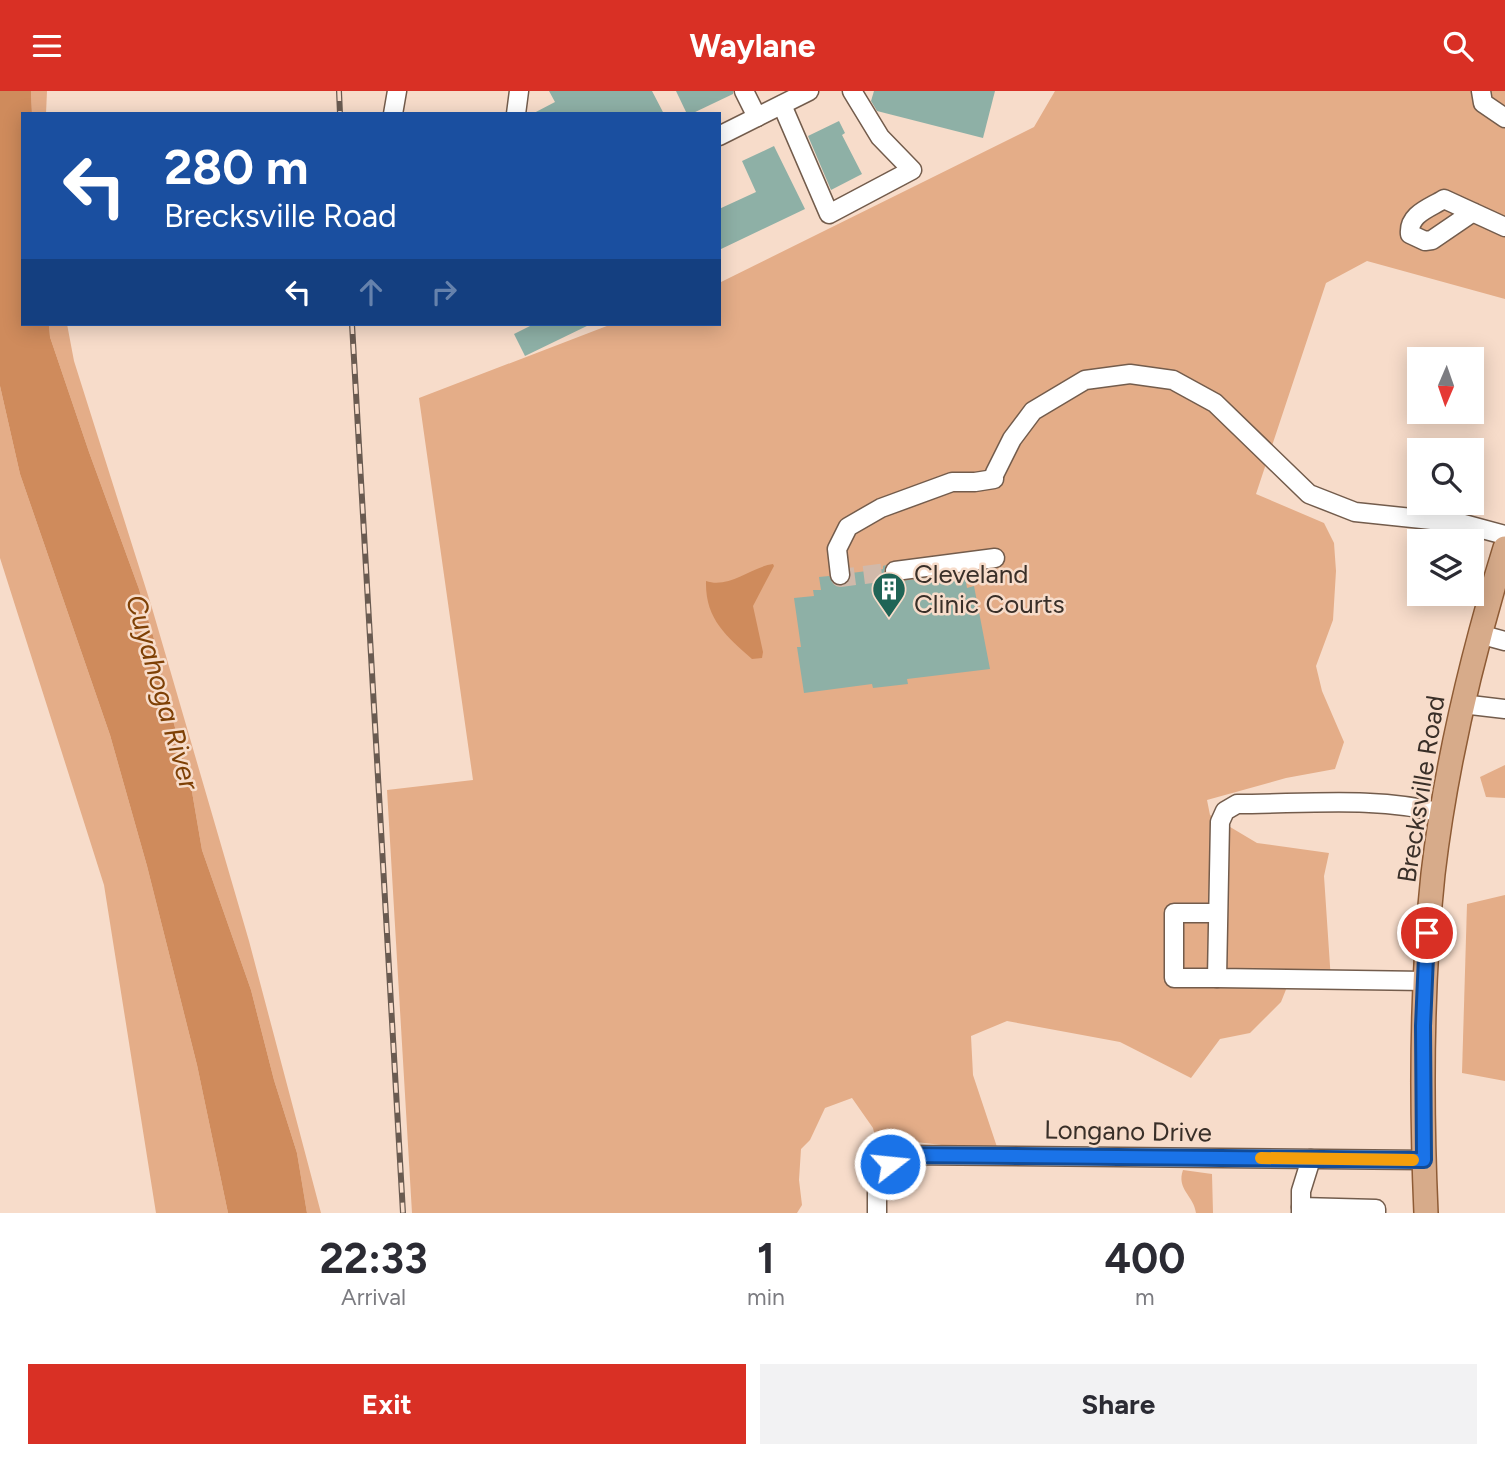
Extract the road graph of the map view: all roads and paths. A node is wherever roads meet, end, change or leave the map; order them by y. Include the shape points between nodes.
1 (397, 91) edge
2 (519, 91) edge
3 (744, 91) edge
4 (809, 91) edge
5 (852, 91) edge
6 (1481, 91) edge
7 (782, 105) junction
8 (393, 112) edge
9 (516, 112) edge
10 (757, 117) junction
11 (1505, 118) edge
12 (721, 135) edge
13 (1473, 212) dead end
14 (1505, 226) edge
15 (1505, 535) edge
16 (1505, 548) edge
17 (995, 558) dead end
18 (895, 571) tunnel mouth
19 (840, 575) dead end
20 (1479, 634) junction
21 (1505, 641) edge
22 (1462, 703) junction
23 (1505, 709) edge
24 (1442, 813) junction
25 (1217, 913) junction
26 (1217, 978) junction
27 (1425, 981) junction
28 (1311, 1159) junction
29 (1424, 1160) junction
30 (1301, 1210) edge
31 (877, 1213) edge
32 (1376, 1213) edge
33 (1426, 1213) edge

1 - 8 street
2 - 9 street
3 - 10 street
4 - 7 street
5 - 7 street via 880,137 912,170 829,213
6 - 11 street via 1483,103
7 - 10 street
10 - 12 street
13 - 14 street
15 - 19 street via 1460,523 1355,512 1309,494 1215,403 1173,380 1130,374 1085,380 1033,411 1012,439 995,476 917,493 848,527 837,549
16 - 20 main road, Brecksville Road
17 - 18 street
20 - 21 street
20 - 22 main road, Brecksville Road
22 - 23 street
22 - 24 main road, Brecksville Road
24 - 25 street via 1365,803 1237,804 1225,811 1220,822
24 - 27 main road, Brecksville Road
25 - 26 street
25 - 26 street via 1174,913 1174,978
26 - 27 street
27 - 29 main road, Brecksville Road
28 - 29 street, Longano Drive
28 - 30 street via 1301,1191
28 - 31 street, Longano Drive via 903,1155 877,1174
29 - 33 main road, Brecksville Road
30 - 32 street via 1376,1209

